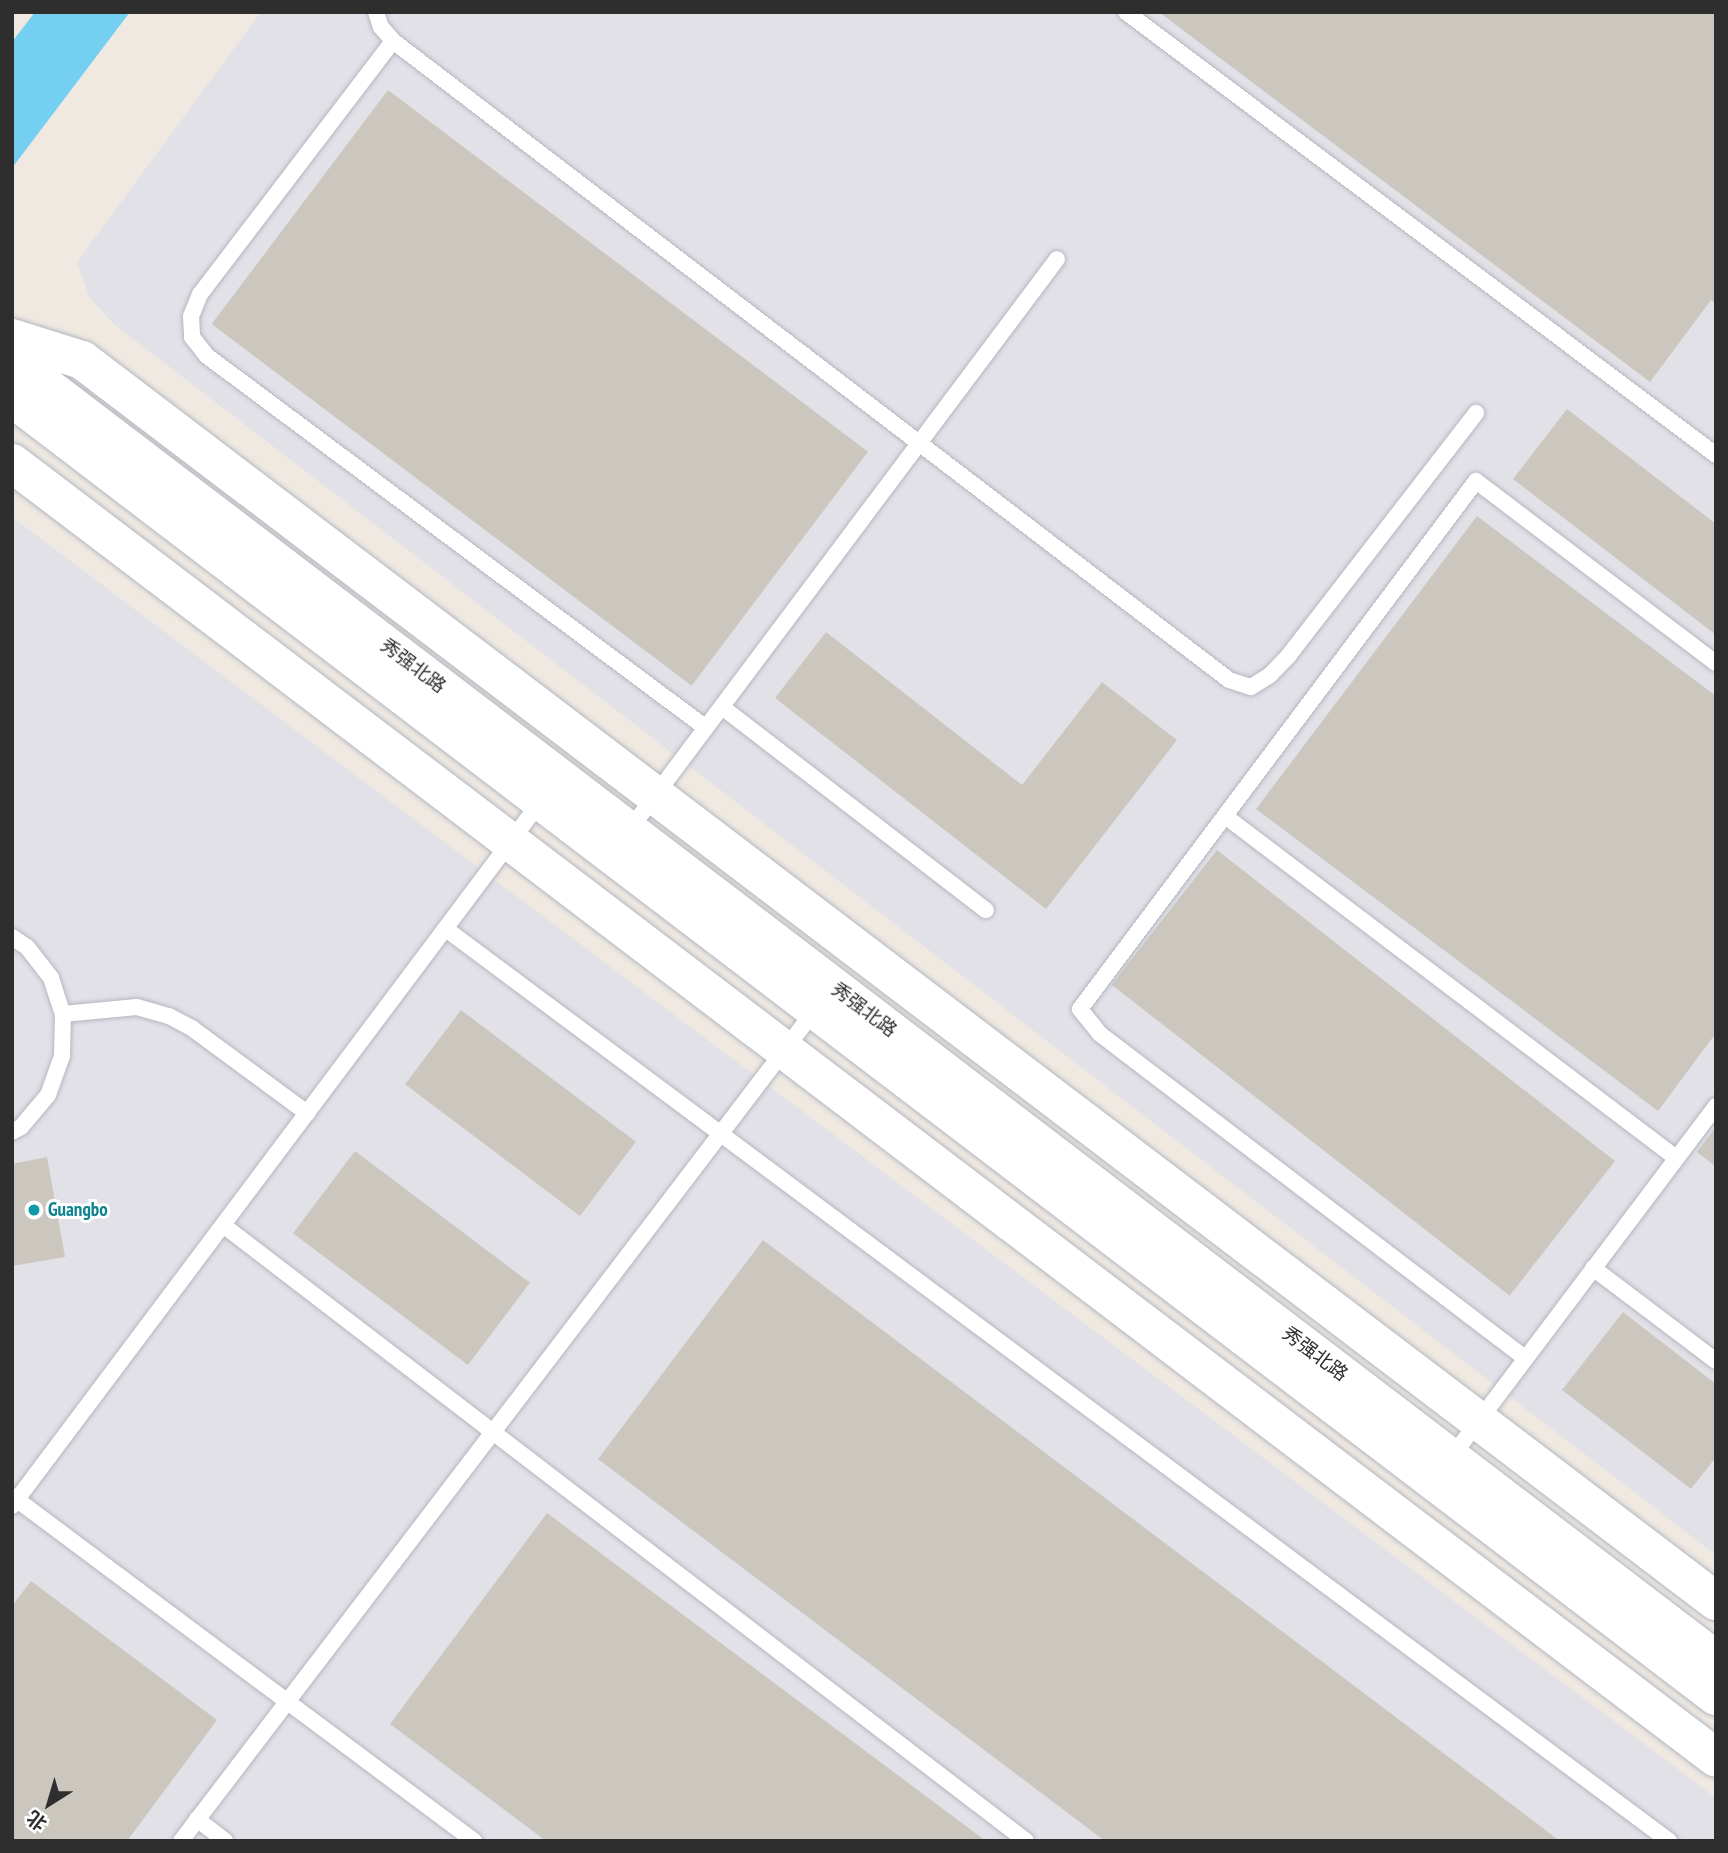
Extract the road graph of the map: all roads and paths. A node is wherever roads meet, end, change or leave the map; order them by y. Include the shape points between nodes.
1 (376, 12) edge
2 (1126, 12) edge
3 (393, 41) junction
4 (1057, 259) dead end
5 (12, 338) edge
6 (12, 360) edge
7 (12, 398) edge
8 (1476, 413) dead end
9 (919, 443) junction
10 (1716, 455) edge
11 (12, 463) edge
12 (1716, 663) edge
13 (722, 707) junction
14 (706, 728) junction
15 (550, 789) junction
16 (655, 795) junction
17 (1225, 816) junction
18 (510, 842) junction
19 (620, 842) junction
20 (986, 910) dead end
21 (446, 929) junction
22 (12, 937) edge
23 (815, 1010) junction
24 (63, 1014) junction
25 (785, 1051) junction
26 (1716, 1106) edge
27 (307, 1113) junction
28 (12, 1132) edge
29 (720, 1135) junction
30 (1676, 1158) junction
31 (223, 1225) junction
32 (1593, 1268) junction
33 (1525, 1358) junction
34 (1716, 1361) edge
35 (1479, 1420) junction
36 (492, 1431) junction
37 (1442, 1469) junction
38 (14, 1501) edge
39 (1716, 1601) edge
40 (1716, 1660) edge
41 (1716, 1696) edge
42 (286, 1699) junction
43 (1716, 1758) edge
44 (197, 1819) junction
45 (181, 1841) edge
46 (225, 1841) edge
47 (474, 1841) edge
48 (1026, 1841) edge
49 (1669, 1841) edge

1 - 3 lane
2 - 10 lane
3 - 9 lane
3 - 14 lane via 200,294 191,316 192,337 208,356
4 - 9 lane
5 - 16 street via 82,360
6 - 15 street, 秀强北路
7 - 15 street, 秀强北路
8 - 9 lane via 1289,655 1251,687 1229,680
9 - 13 lane
11 - 18 street
12 - 17 lane via 1476,481
13 - 14 lane
13 - 20 lane
14 - 16 lane
15 - 18 lane
15 - 19 street, 秀强北路
16 - 19 lane
16 - 35 street
17 - 30 lane
17 - 33 lane via 1080,1009 1100,1034
18 - 21 lane
18 - 25 street
19 - 23 street, 秀强北路
19 - 37 street, 秀强北路
21 - 27 lane
21 - 29 lane
22 - 24 lane via 27,947 51,978
23 - 25 lane
23 - 37 street, 秀强北路
24 - 27 lane via 137,1007 169,1016
24 - 28 lane via 62,1056 48,1095 22,1127
25 - 29 lane
25 - 43 street
26 - 30 lane
27 - 31 lane
29 - 36 lane
29 - 49 lane
30 - 32 lane
31 - 36 lane
31 - 38 lane
32 - 33 lane
32 - 34 lane
33 - 35 lane
35 - 37 lane
35 - 39 street
36 - 42 lane
36 - 48 lane
37 - 40 street, 秀强北路
37 - 41 street, 秀强北路
38 - 42 lane
42 - 44 lane
42 - 47 lane
44 - 45 lane
44 - 46 lane

